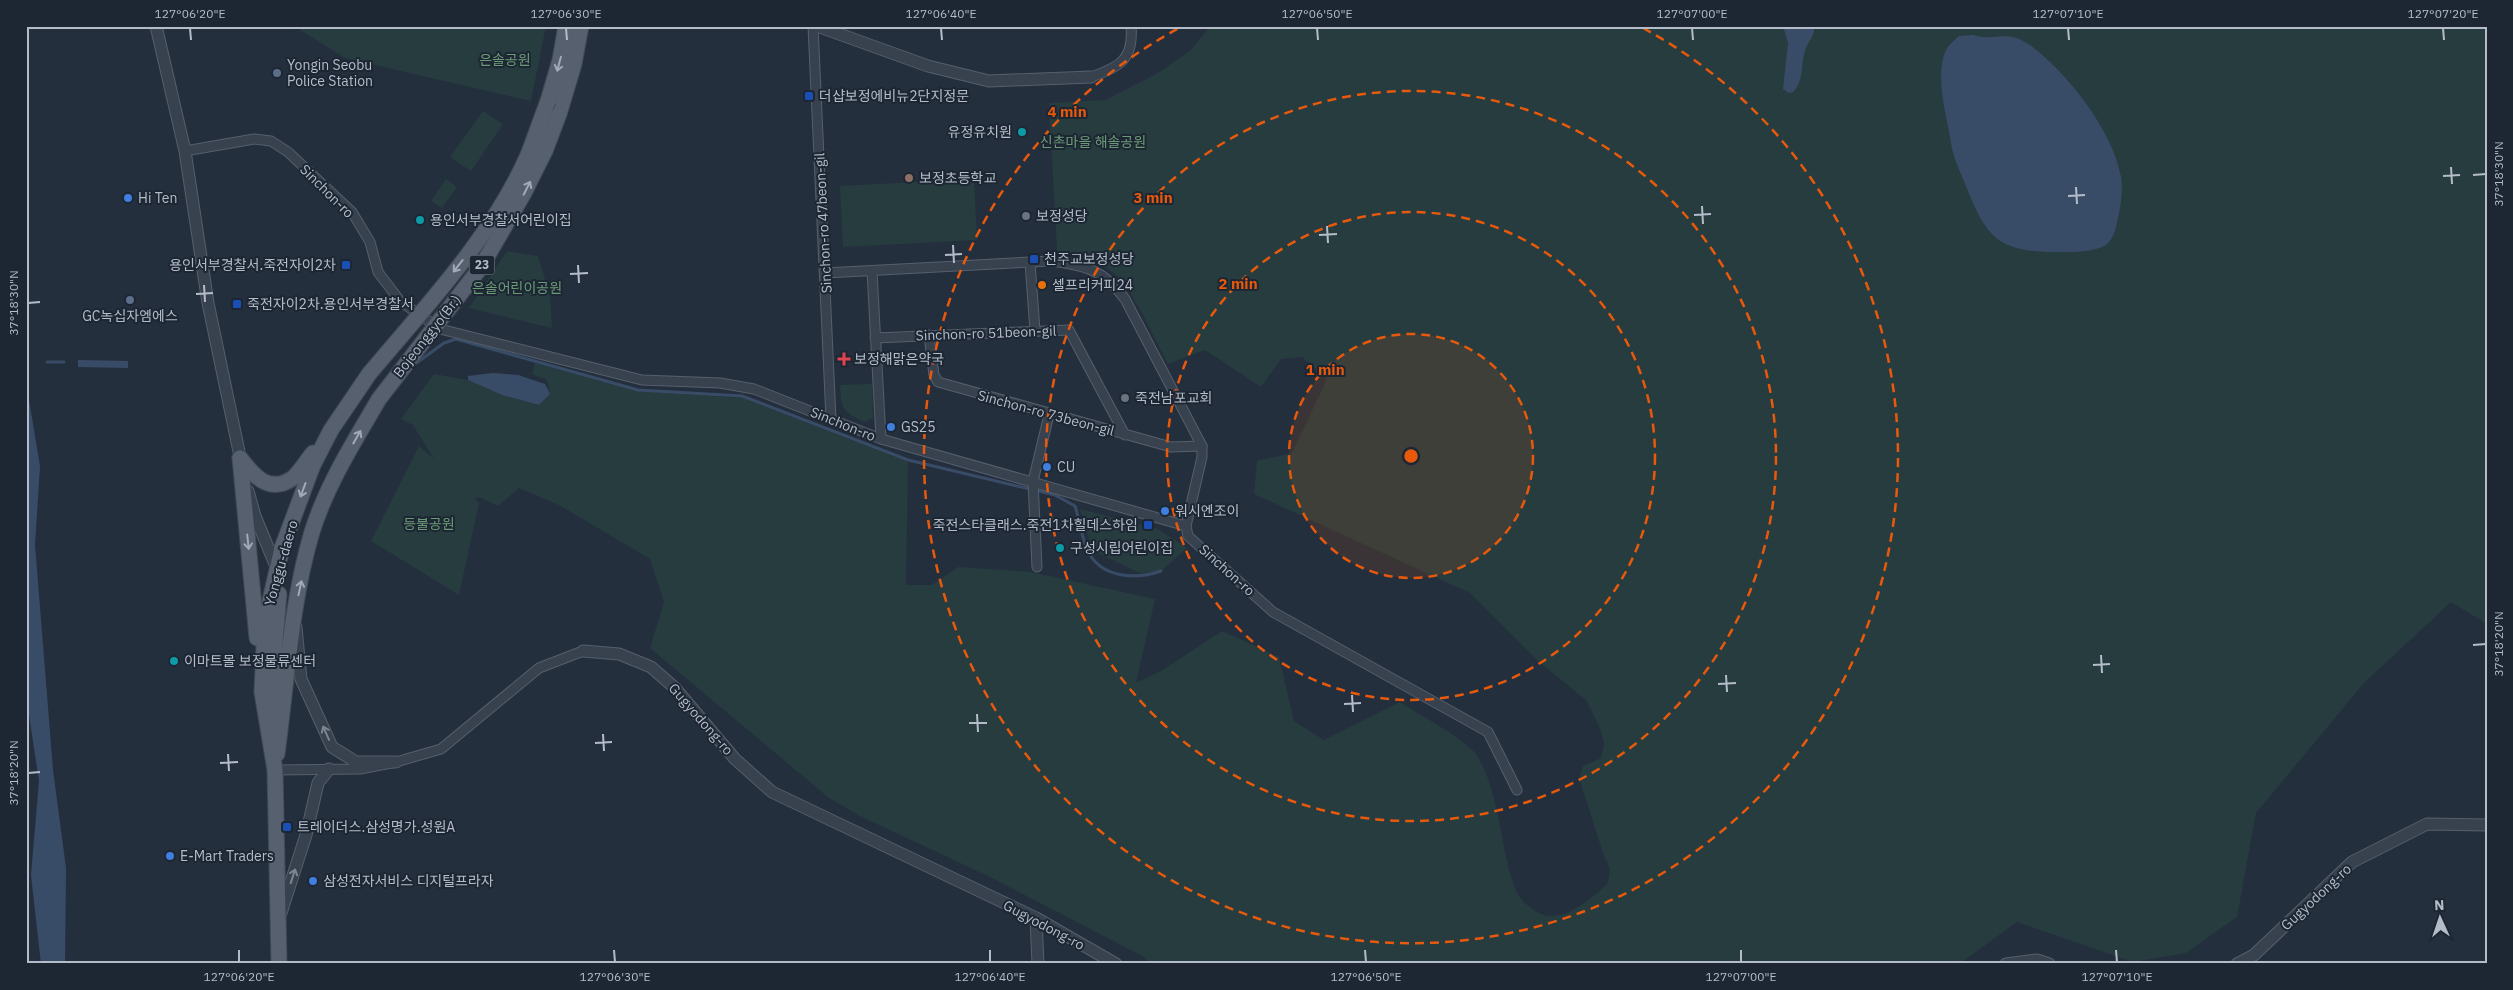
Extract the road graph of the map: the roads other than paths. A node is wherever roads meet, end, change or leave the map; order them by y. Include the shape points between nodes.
1 (156, 26) edge
2 (566, 26) edge
3 (575, 26) edge
4 (581, 26) edge
5 (591, 26) edge
6 (813, 26) edge
7 (817, 26) edge
8 (1131, 26) edge
9 (578, 47) junction
10 (574, 64) junction
11 (1091, 77) joint
12 (185, 151) junction
13 (1030, 262) junction
14 (872, 271) junction
15 (826, 273) junction
16 (1036, 331) junction
17 (929, 335) junction
18 (875, 338) junction
19 (369, 374) joint
20 (378, 399) joint
21 (1049, 415) junction
22 (831, 419) junction
23 (331, 430) junction
24 (1125, 435) junction
25 (881, 439) junction
26 (1202, 446) junction
27 (240, 458) junction
28 (1033, 481) junction
29 (1186, 526) junction
30 (1037, 568) dead end
31 (277, 569) junction
32 (295, 617) junction
33 (583, 651) joint
34 (262, 692) junction
35 (284, 706) junction
36 (396, 762) junction
37 (329, 769) junction
38 (275, 770) junction
39 (1517, 790) dead end
40 (2487, 825) edge
41 (1036, 918) junction
42 (278, 922) junction
43 (279, 964) edge
44 (1038, 964) edge
45 (1116, 964) edge
46 (2006, 964) edge
47 (2049, 964) edge
48 (2237, 964) edge

1 - 12 street
2 -> 19 main road, Bojeonggyo(Br.) / 23, bridge via 548,101 528,155 500,206 461,263
3 - 10 main road
4 - 9 main road, 23
5 - 9 main road
6 - 15 street, Sinchon-ro 47beon-gil
7 - 11 street via 928,66 989,81
8 - 11 street via 1127,58 1112,70
9 - 10 main road, 23
20 -> 10 main road, Bojeonggyo(Br.) / 23, bridge via 481,267 524,194 545,151
12 - 22 street, Sinchon-ro via 254,139 271,141 288,152 352,212 370,242 378,272 400,301 440,329 642,380 720,383 754,389
12 - 27 street via 208,303
13 - 14 street
13 - 16 street
13 - 26 street via 1076,264 1095,270 1114,283
14 - 15 street
14 - 18 street
15 - 22 street, Sinchon-ro 47beon-gil
16 - 17 street, Sinchon-ro 51beon-gil
16 - 24 street, Sinchon-ro 51beon-gil via 1069,330
17 - 18 street, Sinchon-ro 51beon-gil
17 - 21 street, Sinchon-ro 73beon-gil via 934,375 938,382
18 - 25 street
19 - 23 main road, Yonggu-daero / 23
32 -> 20 main road, Yonggu-daero / 23 via 312,532 332,480
21 - 24 street, Sinchon-ro 73beon-gil
21 - 28 street
22 - 25 street, Sinchon-ro
23 - 27 main road via 292,478 274,485 256,479
23 -> 31 main road, Yonggu-daero / 23 via 306,481
24 - 26 street, Sinchon-ro 73beon-gil via 1171,447
25 - 28 street, Sinchon-ro
26 - 29 street
27 - 31 street via 255,516
27 -> 34 main road
28 - 29 street, Sinchon-ro
28 - 30 street
29 - 39 street, Sinchon-ro via 1188,536 1273,612 1488,732
31 - 34 main road, Yonggu-daero / 23 via 265,623
31 - 35 main road via 285,602
31 - 38 main road
32 - 35 main road, Yonggu-daero / 23
36 -> 32 street via 356,762 332,747 301,679
33 - 36 street, Gugyodong-ro via 539,668 441,749
33 - 41 street, Gugyodong-ro via 619,654 651,667 675,688 735,759 772,792
34 - 38 main road, Yonggu-daero / 23
35 - 38 main road, Yonggu-daero / 23
36 - 37 street, Gugyodong-ro via 360,769
37 - 38 street, Gugyodong-ro
42 -> 37 street via 306,835 318,783
38 - 42 main road, Yonggu-daero / 23
40 - 48 street, Gugyodong-ro via 2427,824 2352,862 2254,955
41 - 44 street
41 - 45 street, Gugyodong-ro
42 - 43 main road, Yonggu-daero / 23
46 - 47 street via 2037,960

